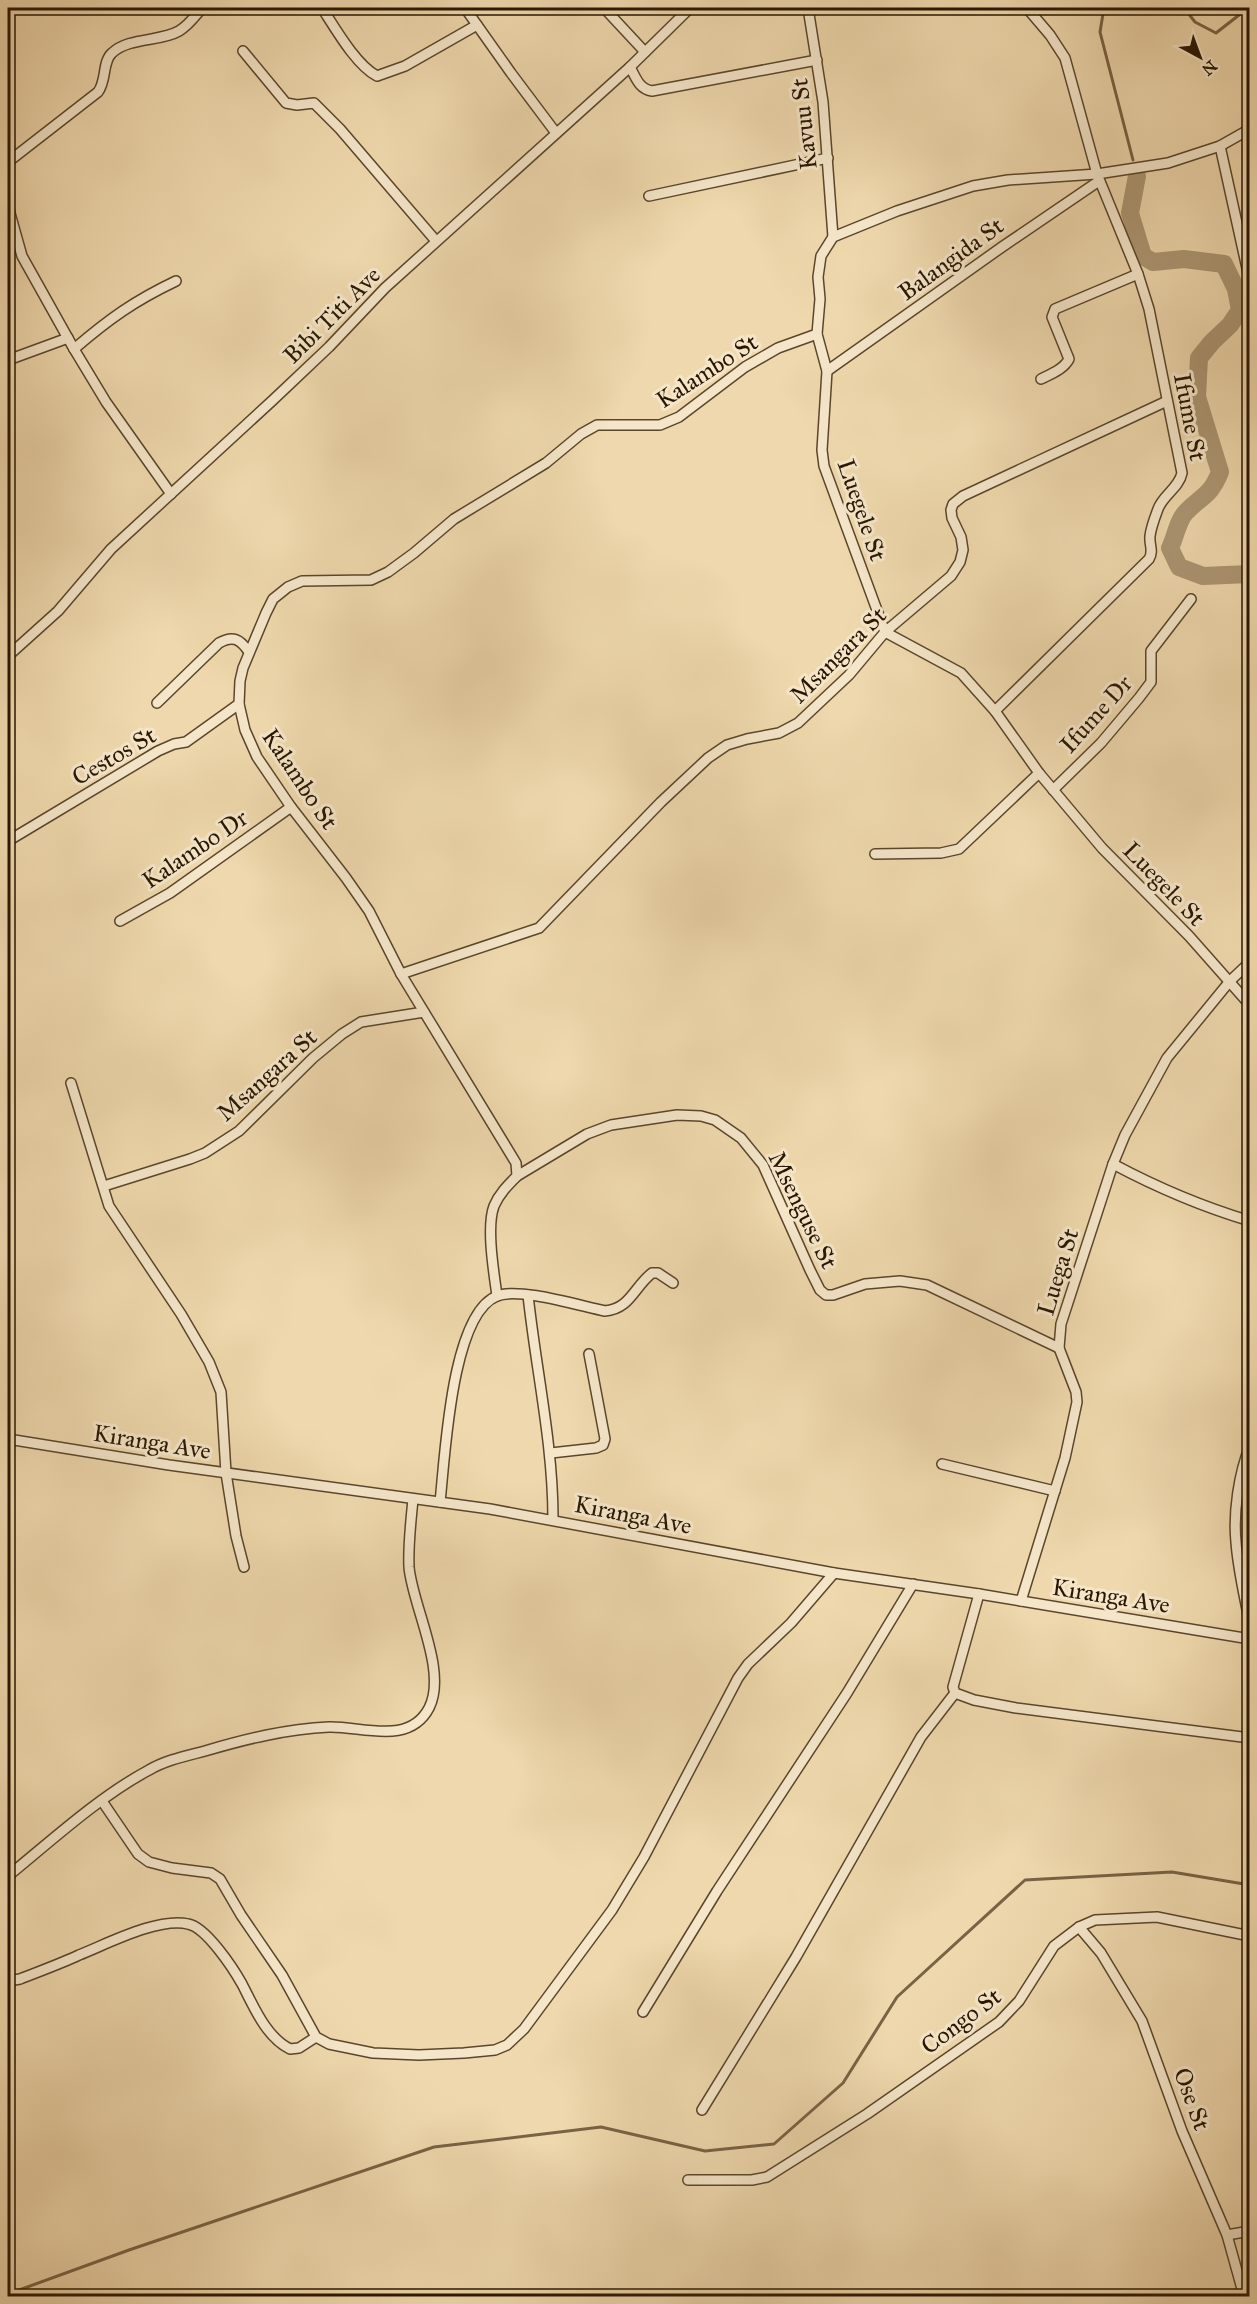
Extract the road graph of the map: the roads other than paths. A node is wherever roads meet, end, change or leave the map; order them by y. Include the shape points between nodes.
1 (202, 8) edge
2 (322, 8) edge
3 (465, 8) edge
4 (604, 8) edge
5 (690, 8) edge
6 (808, 8) edge
7 (1028, 8) edge
8 (477, 25) junction
9 (243, 51) dead end
10 (645, 52) junction
11 (817, 60) junction
12 (630, 67) junction
13 (1250, 129) edge
14 (556, 133) junction
15 (1220, 146) junction
16 (828, 158) junction
17 (8, 162) edge
18 (1098, 177) junction
19 (648, 196) dead end
20 (8, 206) edge
21 (833, 237) junction
22 (436, 241) junction
23 (1138, 274) junction
24 (176, 281) dead end
25 (1250, 282) edge
26 (817, 334) junction
27 (68, 338) junction
28 (74, 349) junction
29 (8, 360) edge
30 (827, 372) junction
31 (1041, 378) dead end
32 (1167, 401) junction
33 (171, 494) junction
34 (1191, 599) dead end
35 (885, 632) junction
36 (249, 652) junction
37 (8, 656) edge
38 (157, 703) dead end
39 (239, 705) junction
40 (995, 711) junction
41 (1039, 773) junction
42 (1053, 790) junction
43 (291, 807) junction
44 (8, 841) edge
45 (875, 854) dead end
46 (120, 921) dead end
47 (1250, 962) edge
48 (401, 974) junction
49 (1230, 981) junction
50 (1250, 1005) edge
51 (424, 1012) junction
52 (71, 1083) dead end
53 (1113, 1164) junction
54 (517, 1176) junction
55 (104, 1186) junction
56 (1250, 1221) edge
57 (673, 1283) dead end
58 (528, 1295) junction
59 (497, 1296) junction
60 (1059, 1348) junction
61 (589, 1354) dead end
62 (8, 1439) edge
63 (1250, 1446) edge
64 (551, 1453) junction
65 (942, 1464) dead end
66 (226, 1473) junction
67 (1055, 1491) junction
68 (413, 1499) junction
69 (440, 1502) junction
70 (553, 1519) junction
71 (244, 1567) dead end
72 (834, 1573) junction
73 (914, 1584) junction
74 (979, 1594) junction
75 (1021, 1601) junction
76 (1250, 1625) edge
77 (1250, 1639) edge
78 (955, 1693) junction
79 (1250, 1738) edge
80 (102, 1801) junction
81 (8, 1876) edge
82 (1079, 1927) junction
83 (1250, 1936) edge
84 (8, 1981) edge
85 (643, 2012) dead end
86 (316, 2037) junction
87 (702, 2110) dead end
88 (688, 2180) dead end
89 (1250, 2231) edge
90 (1227, 2235) junction
91 (1244, 2296) edge

1 - 17 street via 177,32 114,50 98,92
2 - 8 street via 361,62 376,76 405,66
3 - 8 street
4 - 10 street
5 - 10 street, Bibi Titi Ave
6 - 11 street, Kavuu St
7 - 18 street, Ifume St via 1065,58
8 - 14 street
9 - 22 street via 286,102 314,103
10 - 12 street, Bibi Titi Ave
11 - 12 street via 652,91 644,90
11 - 16 street, Kavuu St
12 - 14 street, Bibi Titi Ave
13 - 15 street
14 - 22 street, Bibi Titi Ave
15 - 18 street via 1168,163
15 - 25 street
16 - 19 street
16 - 21 street, Kavuu St
18 - 21 street via 1008,180 973,186
18 - 23 street, Ifume St
18 - 30 street, Balangida St
20 - 27 street via 22,256
21 - 26 street, Luegele St via 821,256
22 - 33 street, Bibi Titi Ave
23 - 31 street via 1055,309 1052,318 1069,359
23 - 32 street, Ifume St
24 - 28 street via 142,297
26 - 30 street, Luegele St
26 - 36 street, Kalambo St via 778,348 745,367 679,417 660,425 597,425 546,463 454,519 388,572 371,580 302,581 288,587 273,599
27 - 28 street
27 - 29 street
28 - 33 street
30 - 35 street, Luegele St via 824,466
32 - 35 street, Msangara St via 953,504 952,519 963,550 960,562 951,576
32 - 40 street, Ifume St via 1182,473 1158,507 1150,533 1149,560
33 - 37 street, Bibi Titi Ave via 111,549 58,611
34 - 42 street, Ifume Dr via 1151,651 1151,682 1101,742
35 - 40 street, Luegele St via 961,673
35 - 48 street, Msangara St via 849,675 798,723 779,733 727,746 708,758 539,928
36 - 38 street via 242,642 228,638
36 - 39 street, Kalambo St via 240,681
39 - 43 street, Kalambo St via 256,757
39 - 44 street, Cestos St via 186,742 158,751
40 - 41 street, Luegele St
41 - 42 street, Luegele St
41 - 45 street via 959,849
42 - 49 street, Luegele St via 1102,848
43 - 46 street, Kalambo Dr via 170,893
43 - 48 street, Kalambo St via 369,911
47 - 49 street, Luega St
48 - 51 street, Kalambo St
49 - 50 street, Luegele St
49 - 53 street, Luega St via 1167,1058
51 - 54 street, Kalambo St via 511,1152
51 - 55 street, Msangara St via 361,1022 313,1058 239,1131 197,1156
52 - 55 street
53 - 56 street via 1202,1207
53 - 60 street, Luega St via 1061,1324
54 - 59 street via 494,1205 491,1219
54 - 60 street, Msenguse St via 587,1134 611,1125 677,1115 715,1120 741,1138 764,1165 810,1270 826,1294 865,1284 900,1281 927,1285
55 - 66 street via 109,1206 209,1362 221,1392
57 - 58 street via 652,1272 620,1308 605,1311
58 - 59 street
58 - 64 street
59 - 69 street via 477,1314 464,1340 453,1388
60 - 67 street, Luega St via 1077,1402
61 - 64 street via 603,1445
62 - 66 street, Kiranga Ave
63 - 76 street via 1238,1490 1236,1541
64 - 70 street
65 - 67 street
66 - 68 street, Kiranga Ave
66 - 71 street
67 - 75 street, Luega St
68 - 69 street, Kiranga Ave
68 - 80 street via 409,1569 435,1686 429,1708 419,1721 404,1730 381,1732 331,1727 263,1734 149,1770
69 - 70 street, Kiranga Ave
70 - 72 street, Kiranga Ave
72 - 73 street, Kiranga Ave
72 - 86 street via 738,1678 612,1910 524,2029 507,2045 495,2050 419,2055 348,2049
73 - 74 street, Kiranga Ave
73 - 85 street
74 - 75 street, Kiranga Ave
74 - 78 street via 953,1687
75 - 77 street, Kiranga Ave
78 - 79 street via 1016,1708
78 - 87 street via 921,1737 796,1957
80 - 81 street
80 - 86 street via 138,1854 149,1862 212,1873 220,1879 282,1975
82 - 83 street, Congo St via 1095,1920 1157,1917
82 - 88 street, Congo St via 1054,1946 1019,2001 999,2022 867,2114 767,2177
82 - 90 street, Ose St via 1101,1953 1142,2021 1182,2131
84 - 86 street via 136,1932 189,1924 201,1930 235,1972 273,2036 290,2049
89 - 90 street
90 - 91 street, Ose St

